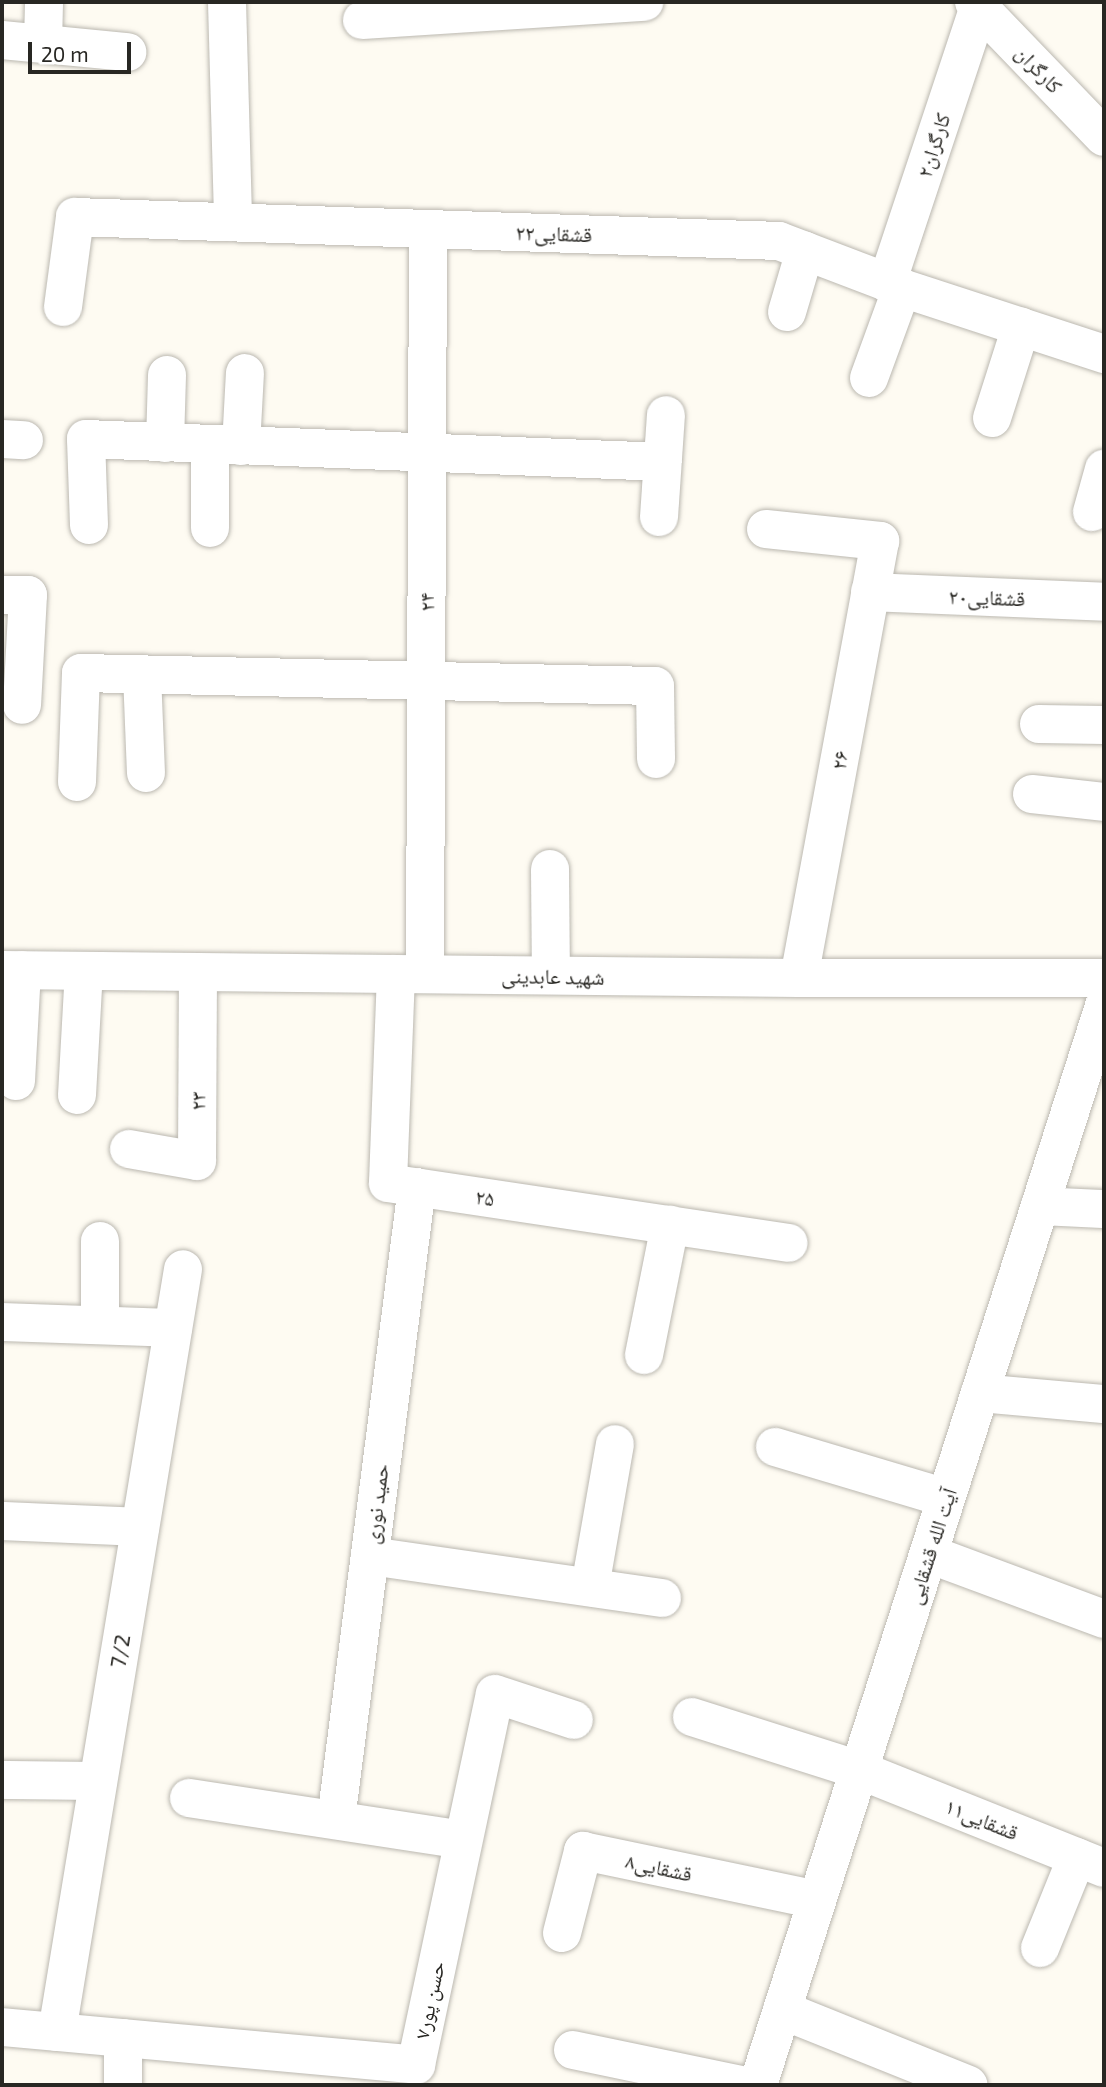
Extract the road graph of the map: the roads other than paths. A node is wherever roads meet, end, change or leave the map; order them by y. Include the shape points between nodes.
1 (44, 2) edge
2 (227, 2) edge
3 (644, 2) edge
4 (976, 4) edge
5 (362, 20) dead end
6 (2, 40) edge
7 (43, 44) junction
8 (127, 51) dead end
9 (1104, 137) edge
10 (233, 222) junction
11 (428, 229) junction
12 (806, 251) junction
13 (895, 286) junction
14 (63, 307) dead end
15 (787, 312) dead end
16 (1021, 327) junction
17 (1104, 354) edge
18 (244, 373) dead end
19 (167, 375) dead end
20 (869, 378) dead end
21 (666, 415) dead end
22 (992, 418) dead end
23 (165, 443) junction
24 (225, 445) junction
25 (427, 453) junction
26 (663, 462) junction
27 (1104, 469) edge
28 (1092, 512) dead end
29 (659, 517) dead end
30 (89, 525) dead end
31 (210, 528) dead end
32 (766, 529) dead end
33 (870, 592) junction
34 (15, 595) edge
35 (1104, 603) edge
36 (142, 674) junction
37 (426, 680) junction
38 (22, 705) dead end
39 (1039, 724) dead end
40 (1104, 725) edge
41 (656, 760) dead end
42 (146, 773) dead end
43 (77, 782) dead end
44 (1032, 794) dead end
45 (1104, 802) edge
46 (551, 869) dead end
47 (12, 970) edge
48 (84, 971) junction
49 (198, 972) junction
50 (411, 974) junction
51 (551, 975) junction
52 (799, 978) junction
53 (1104, 978) edge
54 (1104, 1006) edge
55 (16, 1081) dead end
56 (77, 1094) dead end
57 (129, 1149) dead end
58 (416, 1187) junction
59 (1040, 1206) junction
60 (1104, 1209) edge
61 (670, 1225) junction
62 (100, 1241) dead end
63 (789, 1243) dead end
64 (183, 1269) dead end
65 (2, 1322) edge
66 (100, 1325) junction
67 (173, 1328) junction
68 (644, 1355) dead end
69 (980, 1392) junction
70 (1104, 1404) edge
71 (615, 1444) dead end
72 (775, 1447) dead end
73 (946, 1498) junction
74 (2, 1521) edge
75 (140, 1527) junction
76 (929, 1554) junction
77 (370, 1556) junction
78 (590, 1587) junction
79 (662, 1598) dead end
80 (1104, 1619) edge
81 (692, 1717) dead end
82 (574, 1720) dead end
83 (859, 1770) junction
84 (2, 1780) edge
85 (99, 1781) junction
86 (189, 1798) dead end
87 (336, 1821) junction
88 (464, 1840) junction
89 (1091, 1863) edge
90 (817, 1900) junction
91 (562, 1933) dead end
92 (1040, 1948) dead end
93 (782, 2010) junction
94 (2, 2027) edge
95 (57, 2032) junction
96 (123, 2038) junction
97 (573, 2050) dead end
98 (301, 2070) edge
99 (123, 2085) edge
100 (740, 2085) edge
101 (758, 2085) edge
102 (969, 2085) edge

1 - 7 street
2 - 10 street
3 - 5 street
4 - 9 street, کارگران
4 - 13 street, کارگران۲
6 - 7 street
7 - 8 street
10 - 11 street, ۲۲قشقایی
10 - 14 street, ۲۲قشقایی via 75,217
11 - 12 street, ۲۲قشقایی via 779,241
11 - 25 street, ۲۴
12 - 13 street, ۲۲قشقایی
12 - 15 street
13 - 16 street, ۲۲قشقایی
13 - 20 street, کارگران۲
16 - 17 street, ۲۲قشقایی
16 - 22 street
18 - 24 street
19 - 23 street
21 - 26 street
23 - 24 street
23 - 30 street via 86,439
24 - 25 street
24 - 31 street
25 - 26 street
25 - 37 street, ۲۴
26 - 29 street
27 - 28 street
32 - 33 street, ۲۶ via 880,541
33 - 35 street, ۲۰قشقایی
33 - 52 street, ۲۶
34 - 38 street
36 - 37 street
36 - 42 street
36 - 43 street via 81,673
37 - 41 street via 655,686
37 - 50 street, ۲۴
39 - 40 street
44 - 45 street
46 - 51 street
47 - 48 street, شهید عابدینی
47 - 55 street
48 - 49 street, شهید عابدینی
48 - 56 street
49 - 50 street, شهید عابدینی
49 - 57 street, ۲۳ via 197,1161
50 - 51 street, شهید عابدینی
50 - 58 street, ۲۵ via 388,1183
51 - 52 street, شهید عابدینی
52 - 53 street, شهید عابدینی
54 - 59 street, آیت الله قشقایی
58 - 61 street, ۲۵
58 - 77 street, حمید نوری
59 - 60 street
59 - 69 street, آیت الله قشقایی
61 - 63 street, ۲۵
61 - 68 street
62 - 66 street
64 - 67 street, 7/2
65 - 66 street
66 - 67 street
67 - 75 street, 7/2
69 - 70 street
69 - 73 street, آیت الله قشقایی
71 - 78 street
72 - 73 street
73 - 76 street, آیت الله قشقایی
74 - 75 street
75 - 85 street, 7/2
76 - 80 street
76 - 83 street, آیت الله قشقایی
77 - 78 street
77 - 87 street, حمید نوری
78 - 79 street
81 - 83 street, ۱۱قشقایی
82 - 88 street, حسن پور۷ via 495,1694
83 - 89 street, ۱۱قشقایی
83 - 90 street, آیت الله قشقایی
84 - 85 street
85 - 95 street, 7/2
86 - 87 street
87 - 88 street
88 - 98 street, حسن پور۷ via 416,2065
89 - 92 street
90 - 91 street, ۸قشقایی via 583,1851
90 - 93 street, آیت الله قشقایی
93 - 101 street, آیت الله قشقایی
93 - 102 street
94 - 95 street, حسن پور۷
95 - 96 street, حسن پور۷
96 - 98 street, حسن پور۷
96 - 99 street
97 - 100 street

